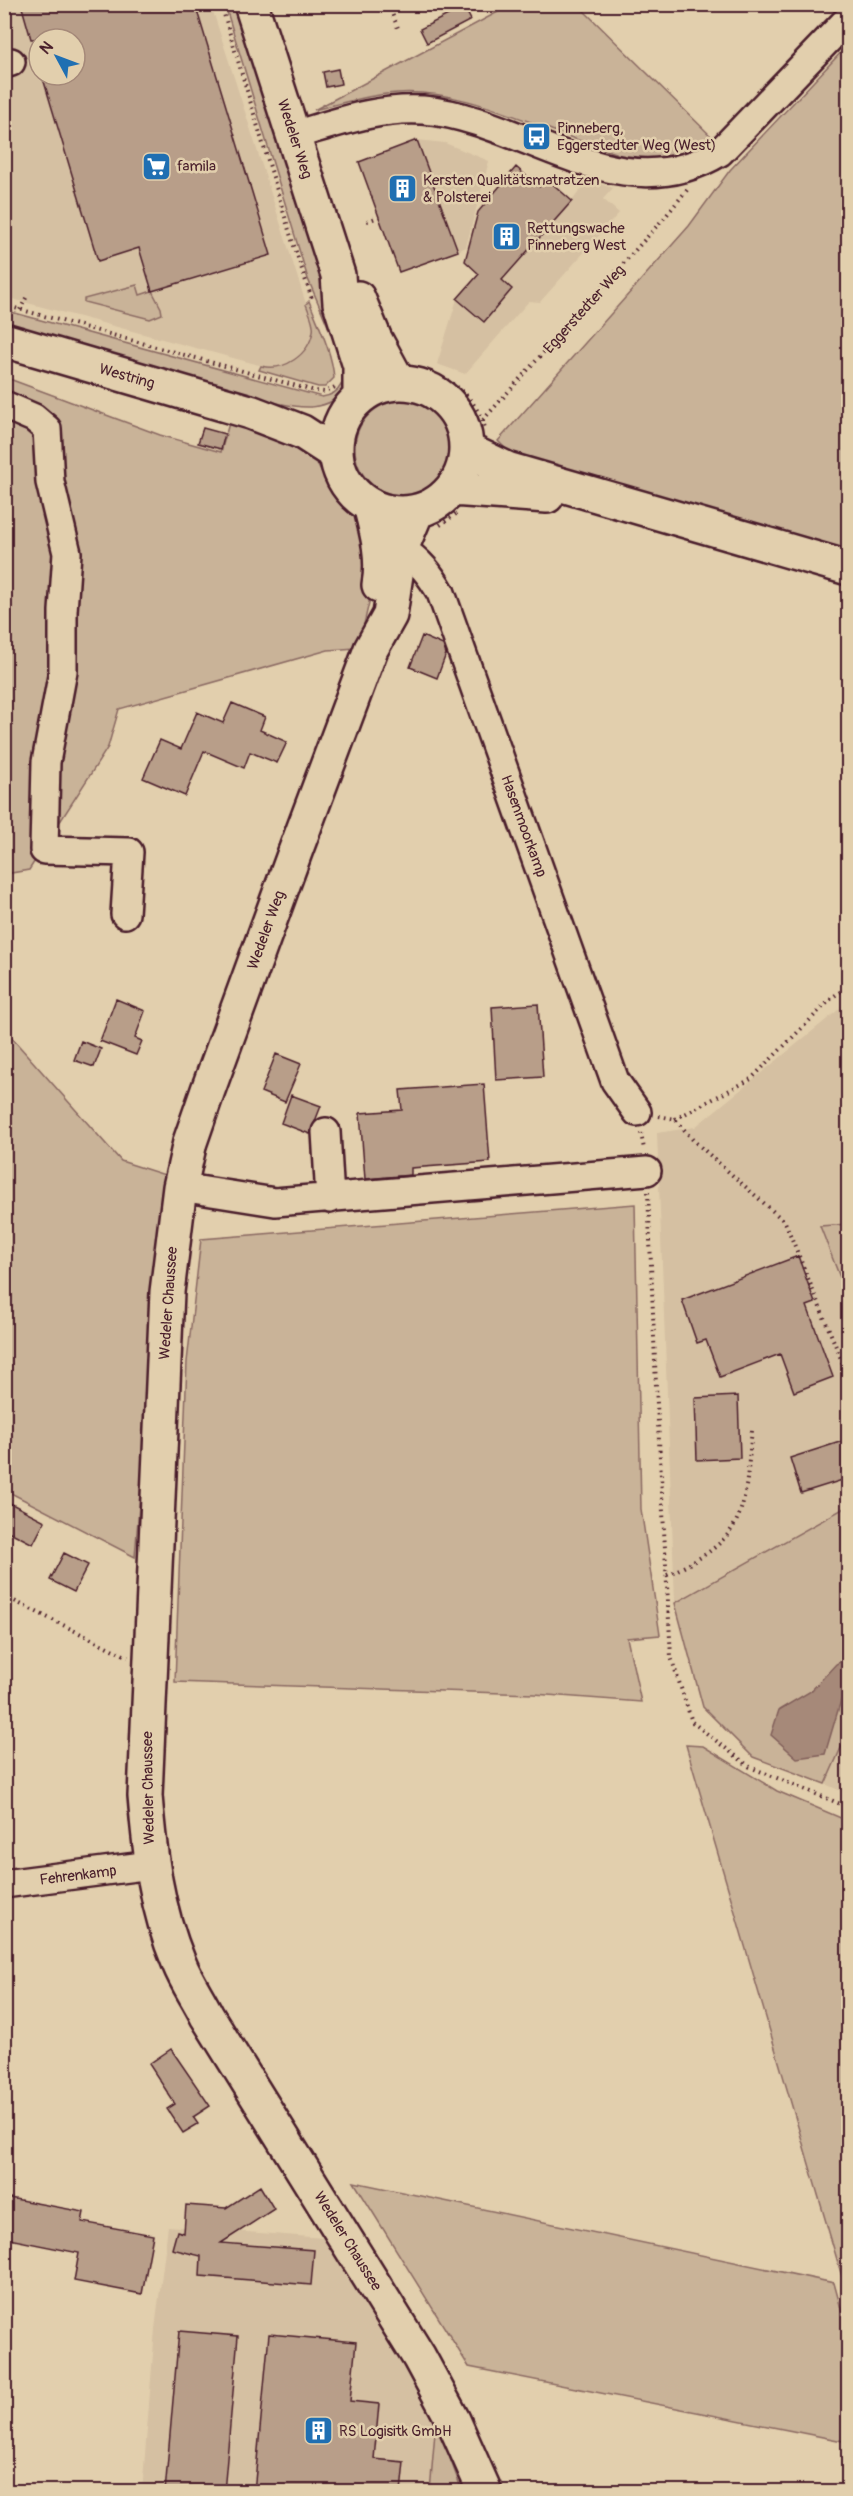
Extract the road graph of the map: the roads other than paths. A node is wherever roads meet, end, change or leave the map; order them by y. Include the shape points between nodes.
1 (250, 4) edge
2 (849, 19) edge
3 (294, 135) junction
4 (338, 275) junction
5 (4, 340) edge
6 (406, 375) junction
7 (348, 398) junction
8 (4, 405) edge
9 (250, 412) junction
10 (467, 450) junction
11 (336, 454) junction
12 (455, 501) junction
13 (370, 505) junction
14 (626, 505) junction
15 (417, 511) junction
16 (408, 554) junction
17 (849, 568) edge
18 (371, 650) junction
19 (125, 914) dead end
20 (637, 1112) road end
21 (326, 1132) dead end
22 (648, 1171) road end
23 (330, 1199) junction
24 (177, 1201) junction
25 (151, 1865) junction
26 (4, 1884) edge
27 (484, 2492) edge

1 - 3 main road, Wedeler Weg
2 - 3 street via 720,152 699,165 673,171 603,168 468,118 423,110 379,111
3 - 4 main road, Wedeler Weg
4 - 6 main road, Wedeler Weg via 357,296 375,339
4 - 7 main road, Wedeler Weg via 340,303 360,366
5 - 9 main road, Westring
6 - 7 main road
6 - 10 main road via 439,395 454,410 464,429
7 - 9 main road, Westring via 312,415
7 - 11 main road
8 - 19 street via 34,418 47,429 50,482 67,553 63,672 46,762 44,850 129,852
9 - 11 main road, Westring via 302,432
10 - 12 main road
10 - 14 main road via 507,469
11 - 13 main road via 342,475 353,492
12 - 14 main road via 515,493
12 - 15 main road
13 - 15 main road via 388,512
13 - 18 main road, Wedeler Weg via 380,542 382,571 372,620
14 - 17 main road
15 - 16 main road, Wedeler Weg
16 - 18 main road, Wedeler Weg via 390,615
16 - 20 street, Hasenmoorkamp via 428,571 441,593 615,1081
18 - 24 main road, Wedeler Weg via 208,1090 190,1142
21 - 23 street
22 - 23 street
23 - 24 street
24 - 25 main road, Wedeler Chaussee via 167,1292 146,1727 145,1796
25 - 26 street, Fehrenkamp
25 - 27 main road, Wedeler Chaussee via 179,1964 418,2357 453,2420

